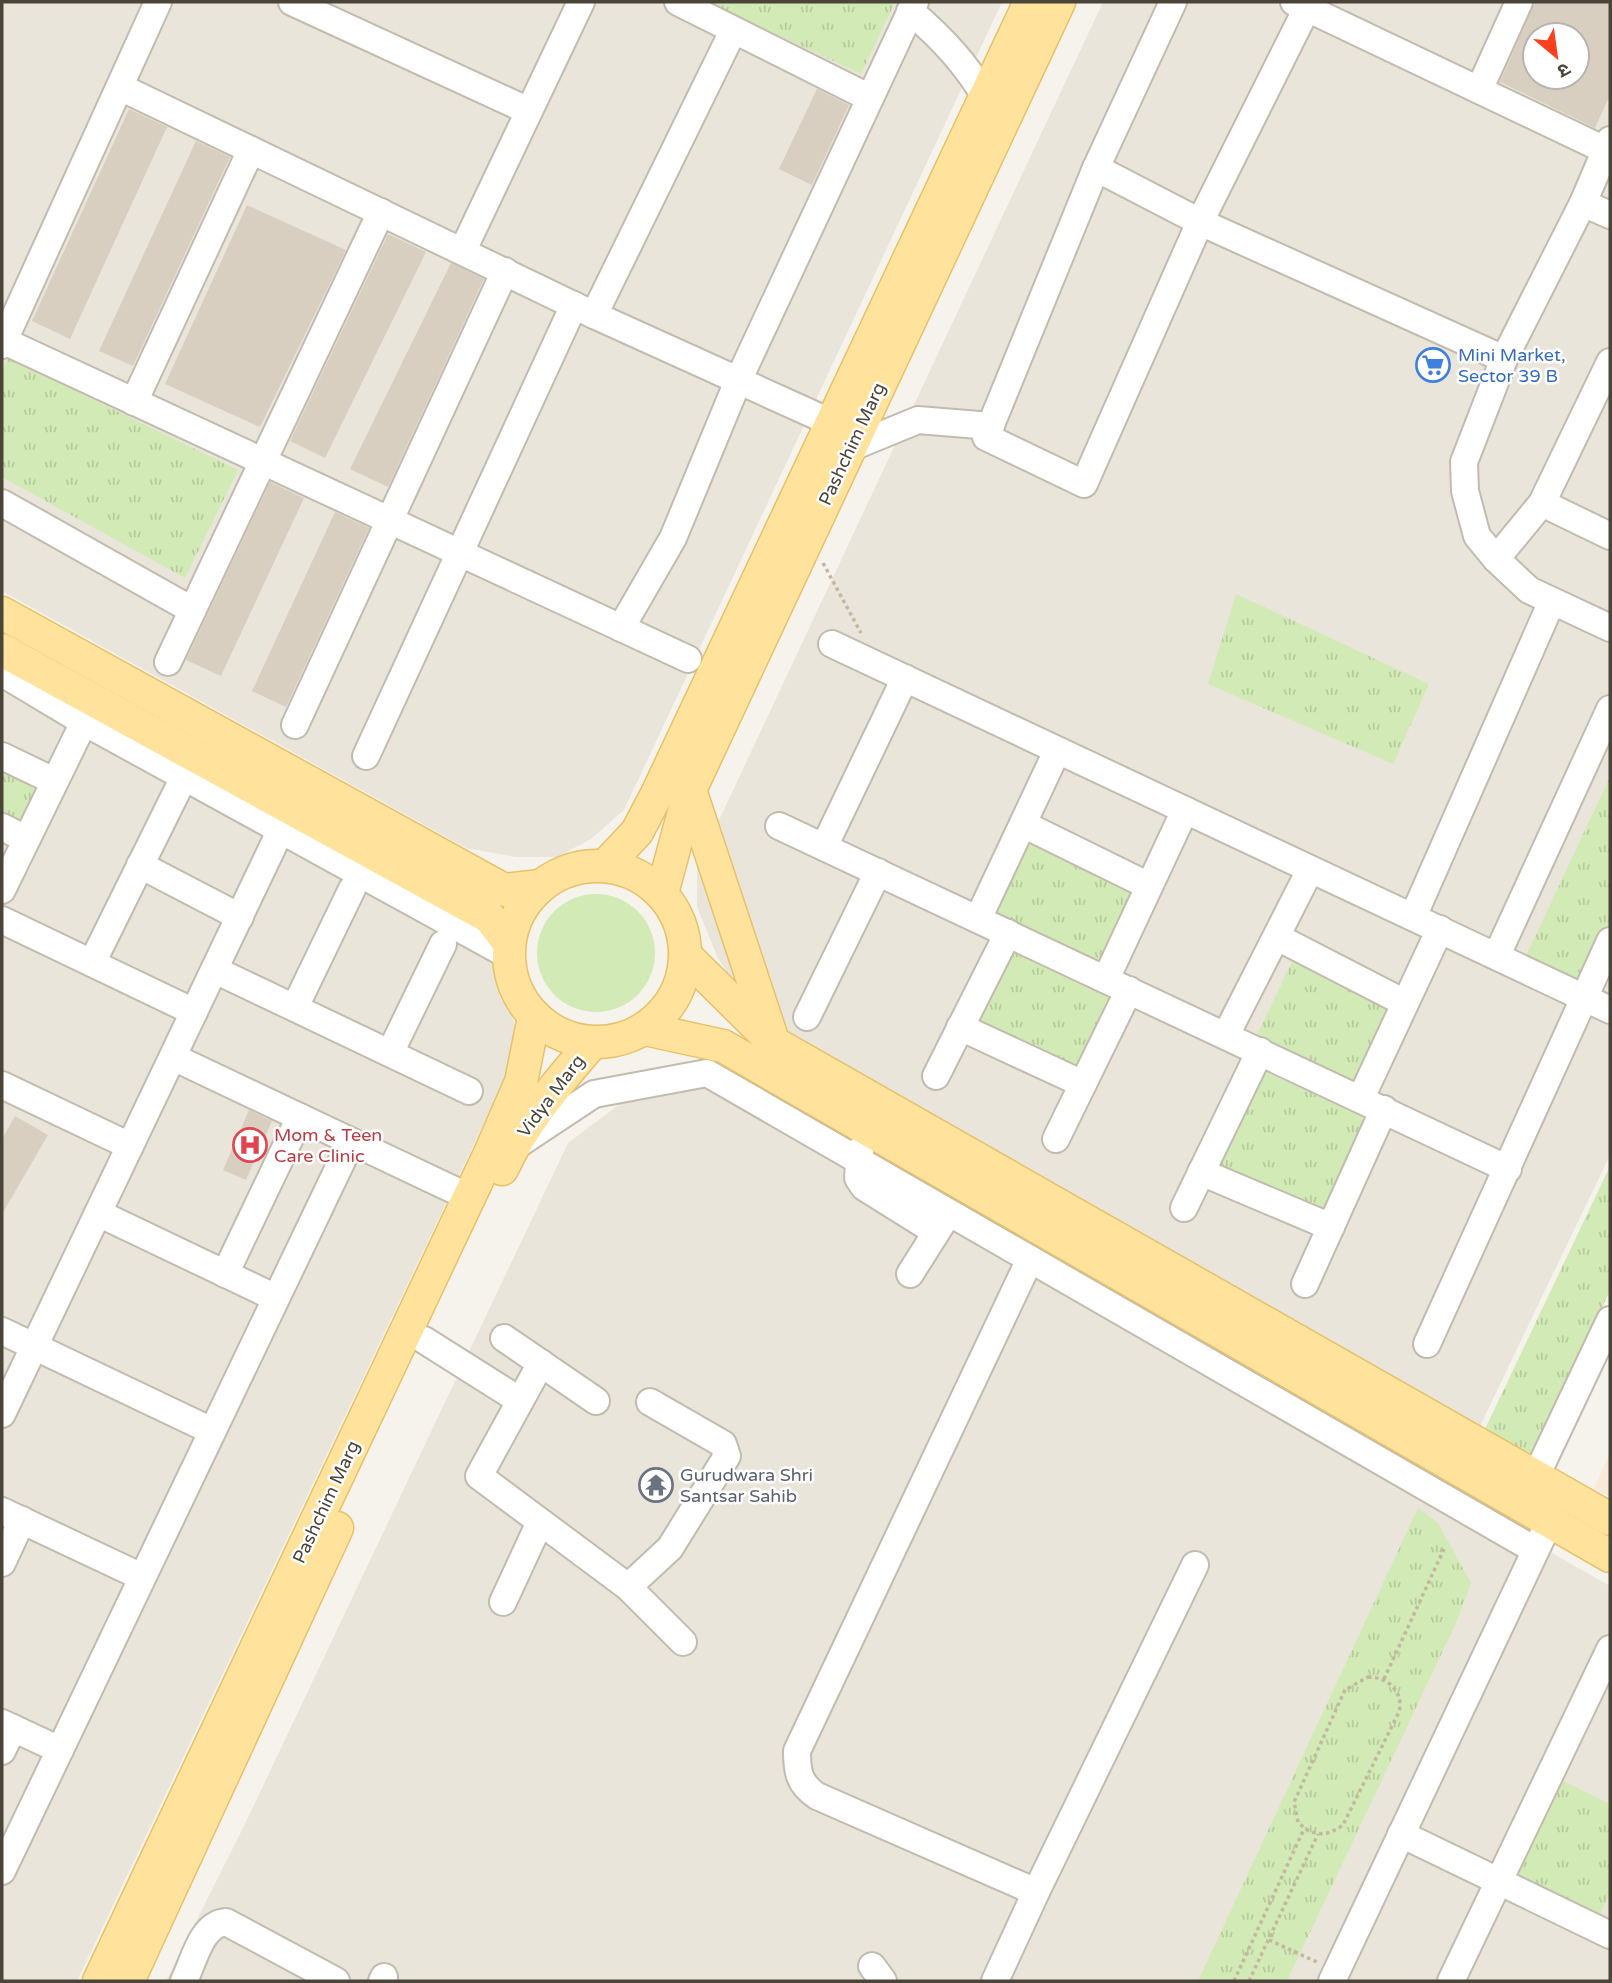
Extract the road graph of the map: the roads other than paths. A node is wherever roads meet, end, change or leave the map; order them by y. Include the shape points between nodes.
1 (158, 2) edge
2 (292, 2) edge
3 (580, 2) edge
4 (678, 2) edge
5 (1030, 2) edge
6 (1059, 2) edge
7 (1173, 2) edge
8 (1519, 2) edge
9 (1300, 5) edge
10 (912, 6) edge
11 (733, 31) junction
12 (120, 87) junction
13 (1480, 88) junction
14 (985, 97) junction
15 (870, 98) junction
16 (529, 111) junction
17 (1608, 145) edge
18 (251, 150) junction
19 (1096, 168) junction
20 (1583, 203) junction
21 (381, 212) junction
22 (1610, 215) edge
23 (1200, 222) junction
24 (463, 250) junction
25 (505, 271) junction
26 (584, 310) junction
27 (3, 343) edge
28 (1504, 359) junction
29 (1609, 368) edge
30 (738, 381) junction
31 (134, 401) junction
32 (819, 417) dead end
33 (991, 426) junction
34 (850, 448) junction
35 (263, 461) junction
36 (2, 503) edge
37 (1542, 503) junction
38 (390, 520) junction
39 (1610, 536) edge
40 (460, 553) junction
41 (1496, 559) junction
42 (1552, 601) junction
43 (192, 610) junction
44 (2, 613) edge
45 (621, 628) junction
46 (1610, 628) edge
47 (832, 644) dead end
48 (2, 650) edge
49 (688, 659) dead end
50 (168, 662) dead end
51 (2, 673) edge
52 (905, 678) junction
53 (1610, 709) edge
54 (84, 722) junction
55 (295, 725) dead end
56 (1057, 751) junction
57 (2, 756) edge
58 (366, 756) dead end
59 (184, 777) junction
60 (54, 781) junction
61 (690, 790) junction
62 (1185, 810) junction
63 (1023, 824) junction
64 (779, 826) dead end
65 (2, 827) edge
66 (26, 839) junction
67 (276, 840) dead end
68 (824, 847) junction
69 (140, 865) junction
70 (605, 866) junction
71 (1311, 870) junction
72 (878, 872) junction
73 (540, 886) junction
74 (1149, 886) junction
75 (352, 889) dead end
76 (2, 890) edge
77 (662, 893) junction
78 (240, 917) junction
79 (1413, 917) junction
80 (978, 919) junction
81 (2, 920) edge
82 (1440, 929) junction
83 (1008, 933) junction
84 (1277, 937) junction
85 (1610, 941) edge
86 (443, 944) dead end
87 (509, 949) junction
88 (1497, 955) junction
89 (686, 956) junction
90 (92, 963) junction
91 (215, 970) junction
92 (1117, 984) junction
93 (1585, 998) junction
94 (1405, 1003) junction
95 (295, 1007) junction
96 (1610, 1010) edge
97 (194, 1012) junction
98 (534, 1017) junction
99 (807, 1017) dead end
100 (960, 1027) junction
101 (645, 1029) junction
102 (1226, 1035) junction
103 (592, 1043) junction
104 (774, 1043) junction
105 (1260, 1051) junction
106 (390, 1053) junction
107 (173, 1057) junction
108 (707, 1073) junction
109 (936, 1076) dead end
110 (777, 1077) junction
111 (1083, 1084) junction
112 (2, 1085) edge
113 (469, 1091) dead end
114 (1372, 1104) junction
115 (300, 1117) junction
116 (863, 1127) junction
117 (1056, 1139) dead end
118 (351, 1142) junction
119 (130, 1146) junction
120 (511, 1149) junction
121 (861, 1162) junction
122 (1508, 1169) junction
123 (1201, 1172) junction
124 (454, 1190) dead end
125 (1184, 1208) dead end
126 (98, 1213) junction
127 (943, 1222) junction
128 (1331, 1227) junction
129 (1030, 1259) junction
130 (225, 1274) junction
131 (910, 1274) dead end
132 (1305, 1284) dead end
133 (276, 1298) junction
134 (1610, 1320) edge
135 (2, 1331) edge
136 (504, 1338) dead end
137 (424, 1340) junction
138 (1427, 1343) dead end
139 (34, 1347) junction
140 (541, 1363) junction
141 (519, 1401) junction
142 (596, 1401) dead end
143 (650, 1402) dead end
144 (2, 1414) edge
145 (212, 1431) junction
146 (1536, 1476) junction
147 (12, 1516) edge
148 (1610, 1519) edge
149 (540, 1521) junction
150 (1549, 1521) junction
151 (1535, 1550) junction
152 (1610, 1556) edge
153 (2, 1563) edge
154 (1195, 1565) dead end
155 (142, 1577) junction
156 (628, 1587) junction
157 (503, 1602) dead end
158 (683, 1642) dead end
159 (1610, 1649) edge
160 (5, 1734) edge
161 (60, 1749) junction
162 (1401, 1834) junction
163 (2, 1871) edge
164 (1499, 1881) junction
165 (1036, 1892) junction
166 (1610, 1935) edge
167 (1334, 1976) edge
168 (326, 1979) edge
169 (99, 1981) edge
170 (128, 1981) edge
171 (184, 1981) edge
172 (995, 1981) edge
173 (1451, 1981) edge

1 - 12 street
2 - 16 street
3 - 16 street
4 - 11 street
5 - 14 main road, Pashchim Marg
6 - 34 main road, Pashchim Marg
7 - 19 street
8 - 13 street
9 - 13 street
9 - 23 street
10 - 14 street via 973,76
10 - 15 street
11 - 15 street
11 - 26 street
12 - 18 street
12 - 27 street
13 - 17 street
14 - 70 main road, Pashchim Marg via 657,794 637,832
15 - 30 street
16 - 24 street
17 - 20 street
18 - 21 street
18 - 31 street
19 - 23 street
19 - 33 street
20 - 22 street
20 - 28 street
21 - 24 street
21 - 35 street
23 - 28 street
23 - 33 street via 1084,484 986,437
24 - 25 street
25 - 26 street
25 - 38 street
26 - 30 street
26 - 40 street
27 - 31 street
28 - 41 street via 1464,462 1465,491 1477,536
29 - 37 street
30 - 32 street
30 - 45 street via 673,538
31 - 35 street
33 - 34 street via 918,421
34 - 61 main road, Pashchim Marg
35 - 38 street
35 - 43 street
36 - 43 street
37 - 39 street
37 - 41 street
38 - 40 street
38 - 55 street
40 - 45 street
40 - 58 street
41 - 42 street via 1529,590
42 - 46 street
42 - 79 street
43 - 50 street
44 - 73 main road via 503,890
45 - 49 street
47 - 52 street
48 - 87 main road via 489,918
51 - 54 street
52 - 56 street
52 - 68 street
53 - 88 street
54 - 59 street
54 - 60 street
56 - 62 street
56 - 63 street
57 - 60 street
59 - 69 street
59 - 87 street
60 - 66 street
61 - 77 main road, Pashchim Marg
61 - 104 main road
62 - 71 street
62 - 74 street
63 - 74 street
63 - 80 street
64 - 68 street
65 - 66 street
66 - 76 street
67 - 78 street
68 - 72 street
69 - 78 street
69 - 90 street
70 - 73 main road, Vidya Marg via 577,868
70 - 77 main road, Vidya Marg via 626,870
71 - 79 street
71 - 84 street
72 - 80 street
72 - 99 street
73 - 87 main road, Vidya Marg via 520,912
74 - 92 street
75 - 95 street
77 - 89 main road, Vidya Marg via 680,922
78 - 91 street
79 - 82 street
80 - 83 street
81 - 90 street
82 - 88 street
82 - 94 street
83 - 92 street
83 - 100 street
84 - 94 street
84 - 102 street
85 - 93 street
86 - 106 street
87 - 98 main road, Vidya Marg via 516,990
88 - 93 street
89 - 101 main road, Vidya Marg via 681,984 667,1010
89 - 104 main road
90 - 97 street
91 - 95 street
91 - 97 street
92 - 102 street
92 - 111 street
93 - 96 street
93 - 122 street
94 - 114 street
95 - 106 street
97 - 107 street
98 - 103 main road, Vidya Marg via 561,1035
98 - 169 main road, Pashchim Marg via 521,1082 491,1151
100 - 109 street
100 - 111 street
101 - 103 main road, Vidya Marg via 611,1042
101 - 110 main road via 723,1046
102 - 105 street
103 - 120 main road, Vidya Marg
104 - 146 main road
105 - 114 street
105 - 123 street
106 - 113 street
107 - 115 street
107 - 119 street
108 - 110 street
108 - 120 street via 594,1094
108 - 121 street
110 - 116 main road
111 - 117 street
112 - 119 street
114 - 122 street
114 - 128 street
115 - 118 street
115 - 130 street
116 - 121 street
116 - 150 main road
118 - 124 street
118 - 133 street
119 - 126 street
120 - 137 main road, Pashchim Marg
121 - 127 street via 858,1178 864,1187
122 - 138 street
123 - 125 street
123 - 128 street
126 - 130 street
126 - 139 street
127 - 129 street
127 - 131 street
128 - 132 street
129 - 151 street
129 - 165 street via 797,1751 797,1774 817,1796
130 - 133 street
133 - 145 street
134 - 146 street
135 - 139 street
136 - 140 street
137 - 141 street
137 - 170 main road, Pashchim Marg
139 - 144 street
139 - 145 street
140 - 141 street
140 - 142 street
141 - 149 street via 479,1476
143 - 156 street via 723,1444 727,1456 670,1548
145 - 155 street
146 - 148 main road
147 - 153 street
147 - 155 street
149 - 156 street
149 - 157 street
150 - 151 street
150 - 152 main road
151 - 162 street
154 - 165 street
155 - 161 street
156 - 158 street
159 - 164 street
160 - 161 street
161 - 163 street
162 - 164 street
162 - 167 street
164 - 166 street
164 - 173 street
165 - 172 street
168 - 171 street via 226,1922 208,1929

